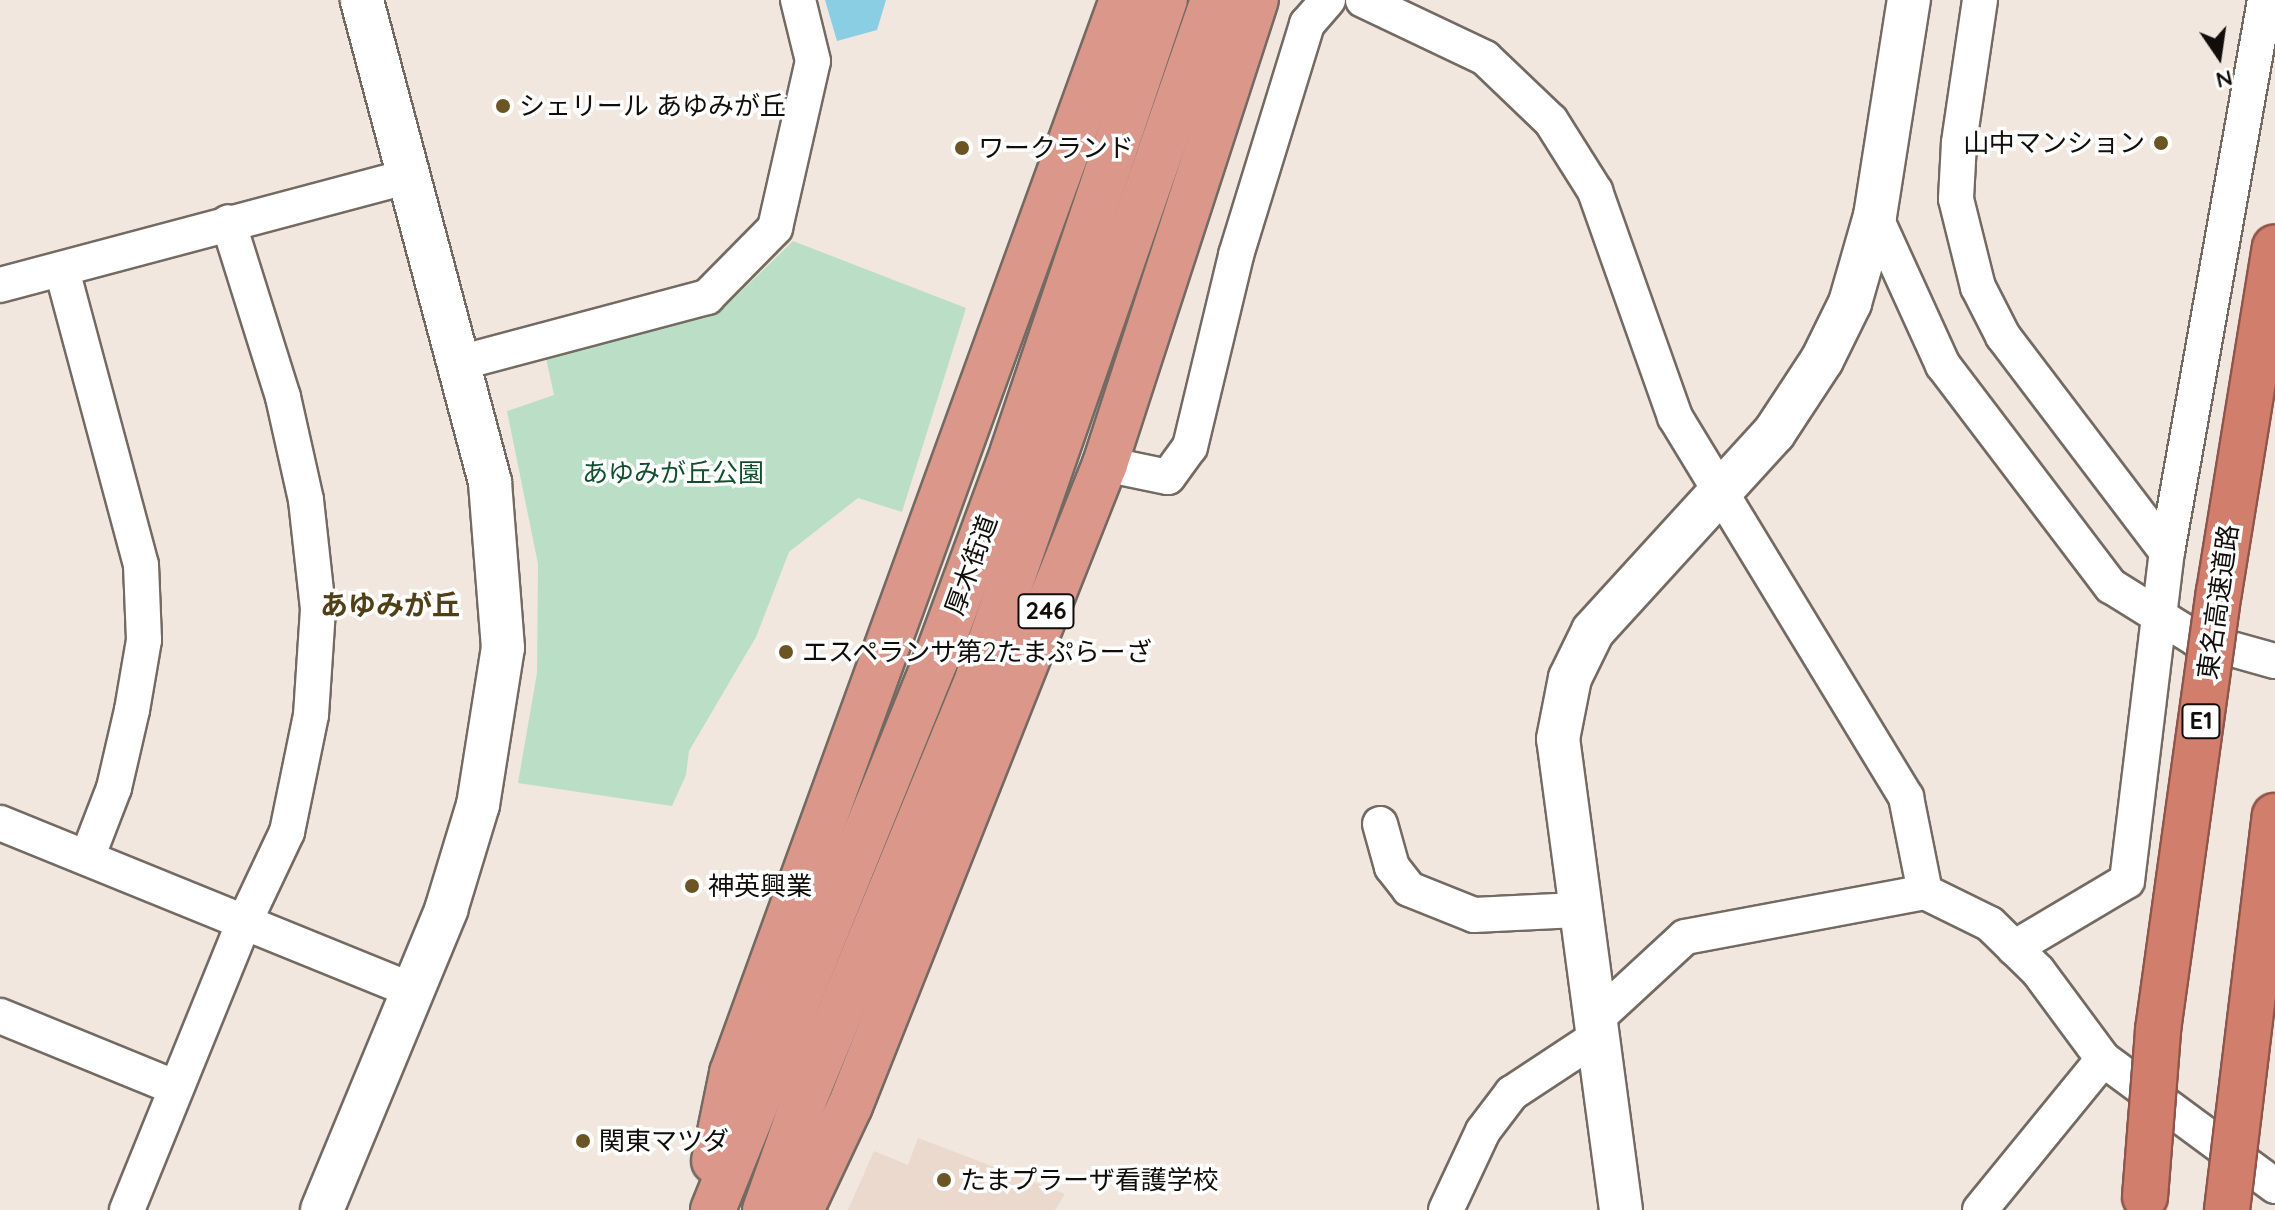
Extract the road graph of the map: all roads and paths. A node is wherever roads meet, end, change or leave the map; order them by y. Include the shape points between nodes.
1 (362, 0) edge
2 (798, 0) edge
3 (1122, 0) edge
4 (1165, 0) edge
5 (1213, 0) edge
6 (1256, 0) edge
7 (1328, 0) edge
8 (1363, 0) edge
9 (1909, 0) edge
10 (1980, 0) edge
11 (2265, 0) edge
12 (409, 176) junction
13 (1875, 216) junction
14 (228, 222) junction
15 (2275, 248) edge
16 (62, 270) junction
17 (0, 285) edge
18 (459, 363) junction
19 (1105, 464) junction
20 (1720, 490) junction
21 (2167, 552) junction
22 (2157, 618) junction
23 (2275, 661) edge
24 (2275, 816) edge
25 (0, 823) edge
26 (1380, 824) dead end
27 (87, 858) junction
28 (1925, 892) junction
29 (1577, 910) junction
30 (243, 925) junction
31 (2014, 948) junction
32 (411, 990) junction
33 (0, 1016) edge
34 (1596, 1028) junction
35 (2103, 1059) junction
36 (176, 1088) junction
37 (2275, 1186) edge
38 (2145, 1197) dead end
39 (127, 1210) edge
40 (322, 1210) edge
41 (703, 1210) edge
42 (713, 1210) edge
43 (765, 1210) edge
44 (801, 1210) edge
45 (1446, 1210) edge
46 (1621, 1210) edge
47 (1980, 1210) edge
48 (2227, 1210) edge

1 - 12 street
2 - 18 street via 813,61 775,228 707,297
3 - 41 highway via 732,1073
4 - 42 highway, 厚木街道 via 1013,451 937,657
5 - 43 highway, 厚木街道 / 246 via 978,677 804,1100
6 - 19 highway, 246
7 - 19 street via 1307,24 1236,255 1190,447 1168,477
8 - 20 street via 1485,58 1551,121 1595,191 1675,417
9 - 13 street
10 - 21 street via 1956,199 1978,287 2003,336
11 - 21 street
12 - 14 street
12 - 18 street
13 - 20 street via 1850,303 1822,360 1774,433
13 - 22 street via 1943,365 2111,586
14 - 16 street
14 - 30 street via 283,397 306,500 318,609 311,715 287,832
15 - 38 highway, 東名高速道路 / E1, bridge via 2219,592 2165,984
16 - 17 street
16 - 27 street via 141,565 144,640 132,710 114,788
18 - 32 street via 490,482 503,648 478,805 446,910
19 - 44 highway, 246 via 850,1106
20 - 28 street via 1906,797
20 - 29 street via 1593,631 1570,678 1558,739
21 - 22 street
22 - 23 street via 2196,639
22 - 31 street via 2127,881
24 - 48 highway, bridge
25 - 27 street
26 - 29 street via 1392,867 1409,889 1474,915
27 - 30 street
28 - 31 street via 1990,924
28 - 34 street via 1685,937
29 - 34 street
30 - 32 street
30 - 36 street
31 - 35 street
32 - 40 street
33 - 36 street
34 - 45 street via 1512,1093 1483,1131
34 - 46 street
35 - 37 street
35 - 47 street
36 - 39 street

